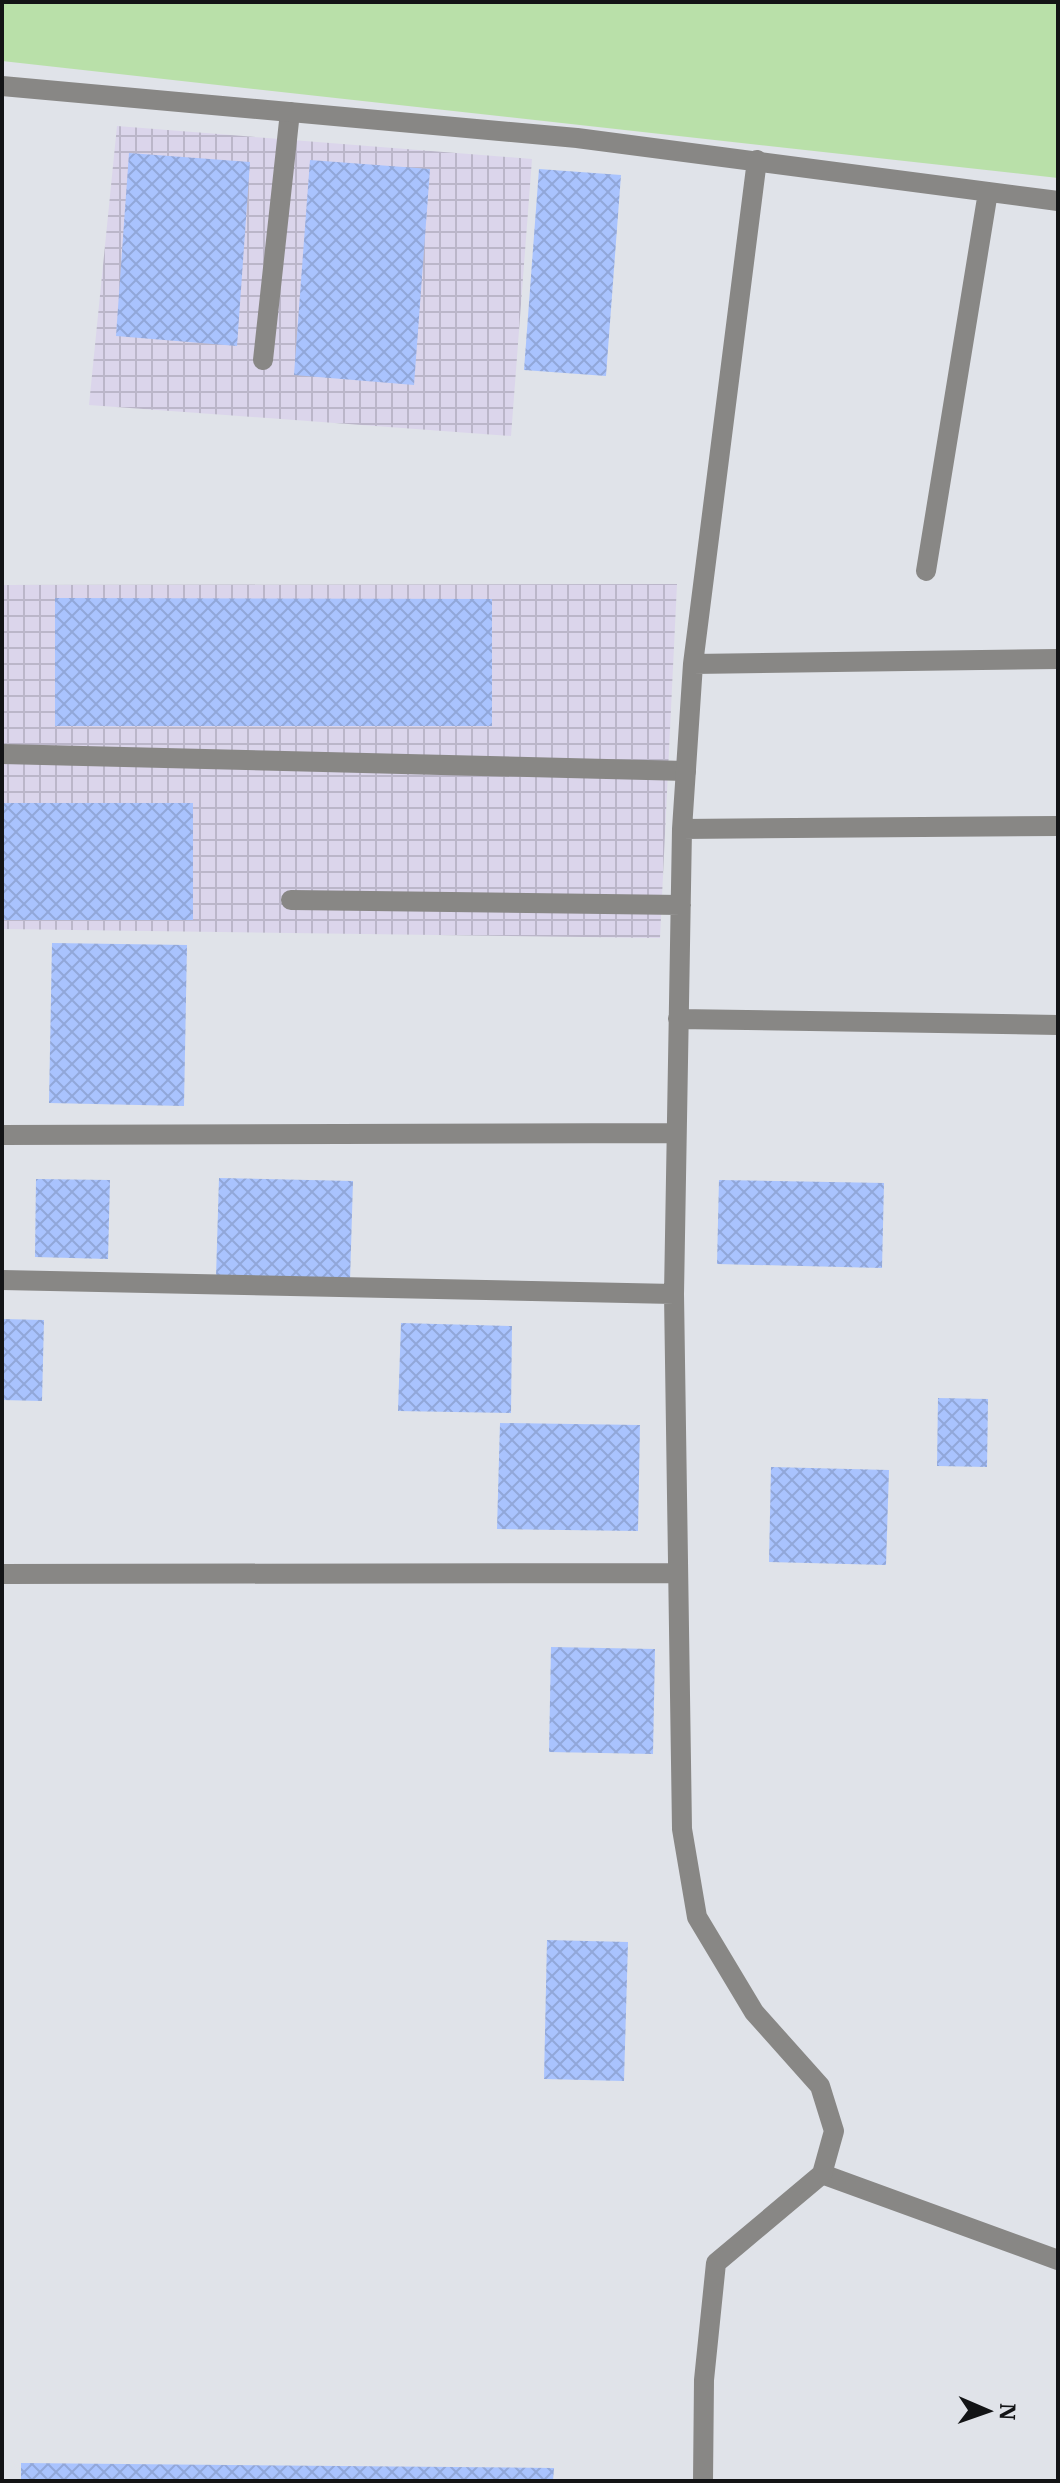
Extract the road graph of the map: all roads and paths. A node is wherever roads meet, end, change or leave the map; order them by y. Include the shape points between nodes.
1 (2, 86) edge
2 (290, 112) junction
3 (757, 160) junction
4 (988, 192) junction
5 (1058, 201) edge
6 (263, 360) dead end
7 (926, 571) dead end
8 (1058, 659) edge
9 (693, 664) junction
10 (2, 754) edge
11 (686, 771) junction
12 (1058, 826) edge
13 (682, 829) junction
14 (291, 900) dead end
15 (681, 905) junction
16 (678, 1019) junction
17 (1058, 1025) edge
18 (676, 1133) junction
19 (2, 1135) edge
20 (2, 1280) edge
21 (674, 1294) junction
22 (678, 1573) junction
23 (2, 1574) edge
24 (822, 2174) junction
25 (1058, 2260) edge
26 (703, 2481) edge

1 - 2 street
2 - 3 street
2 - 6 street
3 - 4 street
3 - 9 street
4 - 5 street
4 - 7 street
8 - 9 street
9 - 11 street
10 - 11 street
11 - 13 street
12 - 13 street
13 - 15 street
14 - 15 street
15 - 16 street
16 - 17 street
16 - 18 street
18 - 19 street
18 - 21 street
20 - 21 street
21 - 22 street
22 - 23 street
22 - 24 street via 682,1829 697,1917 754,2012 820,2086 834,2131
24 - 25 street
24 - 26 street via 716,2263 704,2380

